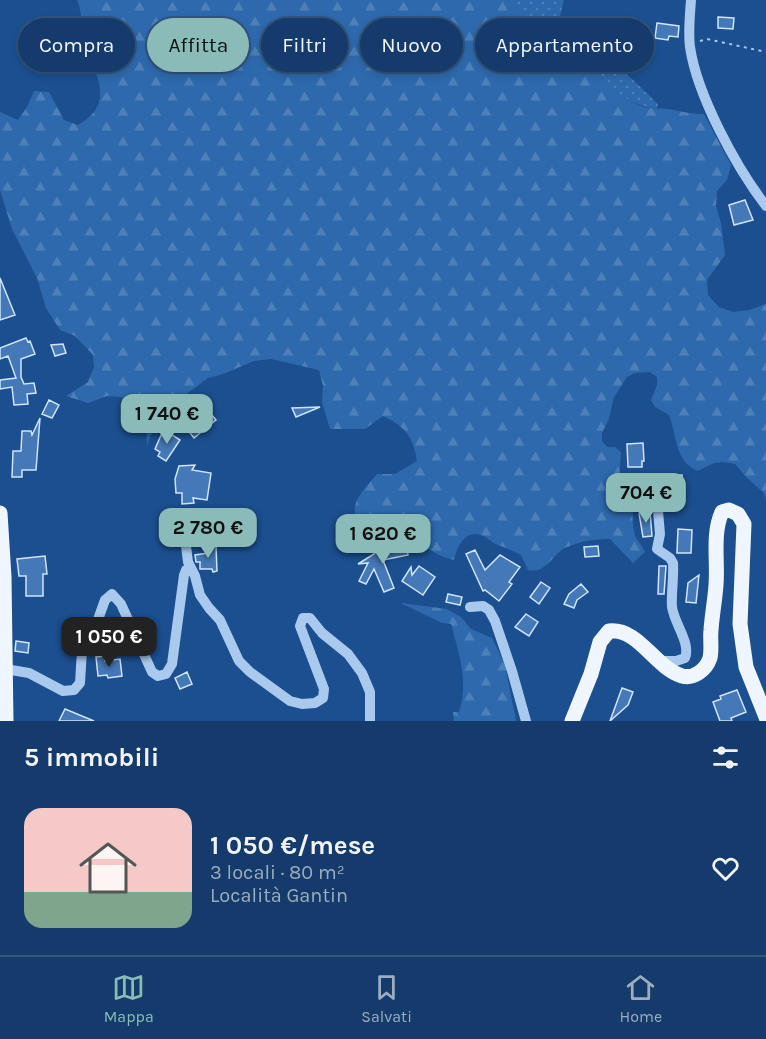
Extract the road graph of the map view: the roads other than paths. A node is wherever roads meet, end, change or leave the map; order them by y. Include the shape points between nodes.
1 (691, 0) edge
2 (766, 206) edge
3 (657, 500) dead end
4 (0, 513) edge
5 (176, 514) dead end
6 (190, 568) junction
7 (470, 607) dead end
8 (658, 661) junction
9 (5, 669) junction
10 (766, 717) edge
11 (6, 721) edge
12 (370, 721) edge
13 (526, 721) edge
14 (572, 721) edge

1 - 2 street via 689,45 701,91 735,158
3 - 8 street via 657,549 673,563 672,606 687,654 681,660
4 - 9 main road
5 - 6 street
6 - 9 street via 184,575 176,646 166,674 158,676 152,672 112,594 105,600 85,641 80,683 74,690 63,692 29,673
6 - 12 street via 200,595 220,620 239,661 250,672 290,701 315,704 323,698 324,689 300,626 303,618 310,618 362,673 370,692
7 - 13 street via 483,606 495,621
8 - 10 main road via 682,676 693,676 704,669 710,658 717,524 722,512 738,514 744,524 740,624 746,667
8 - 14 main road via 627,633 609,631 600,642
9 - 11 main road

